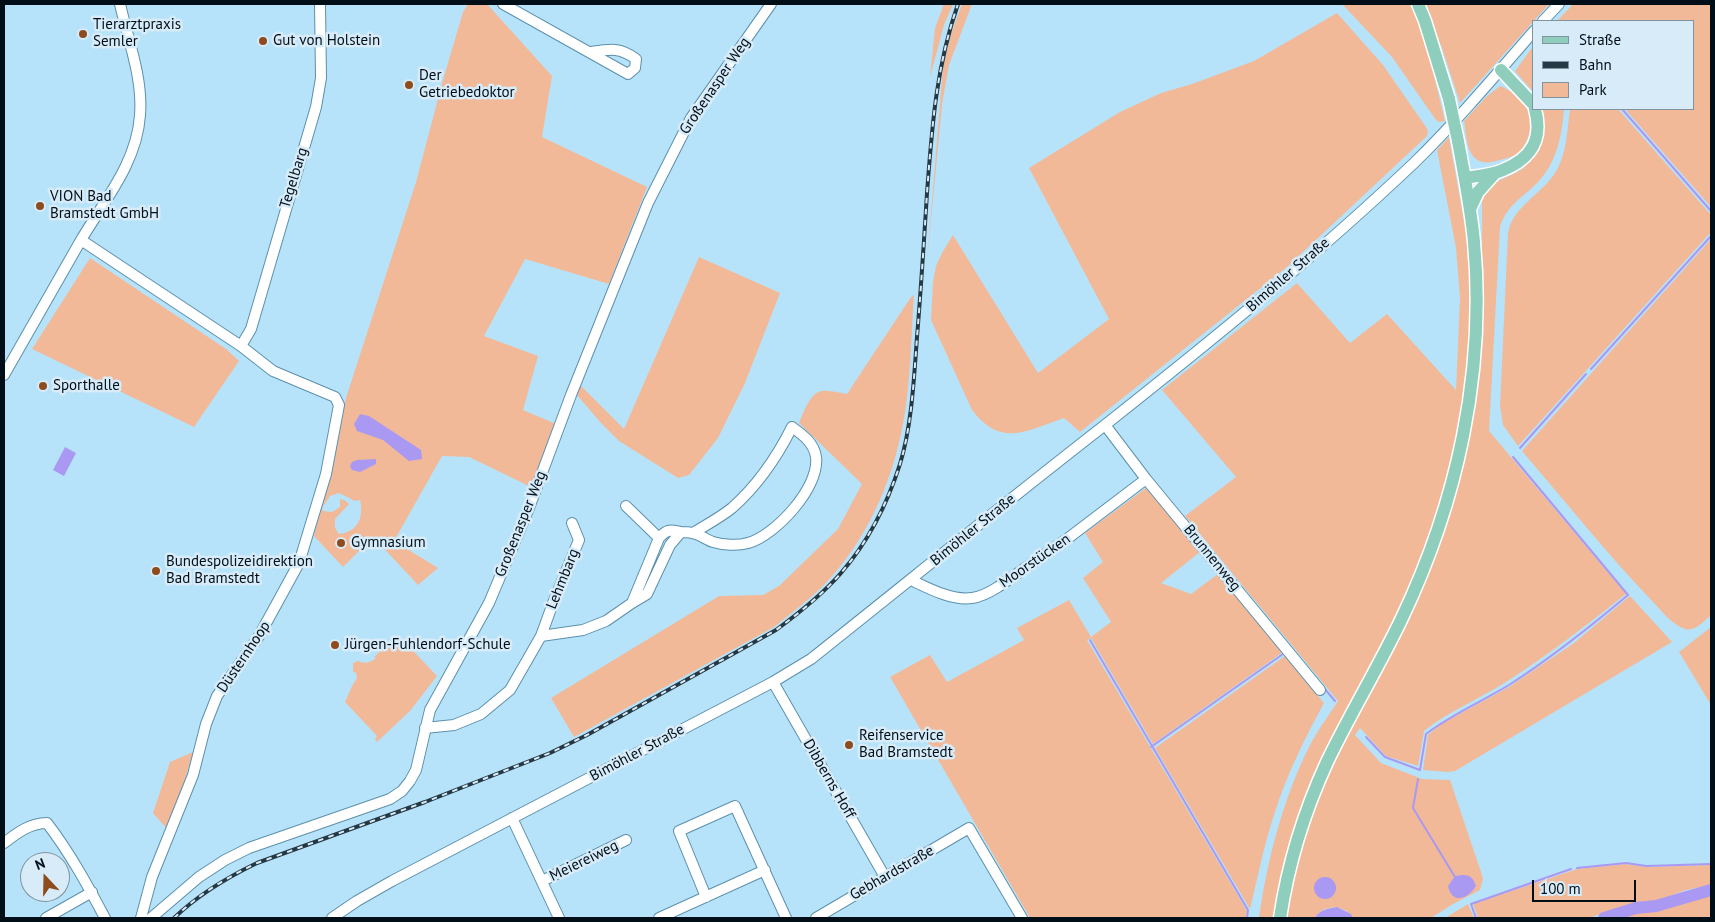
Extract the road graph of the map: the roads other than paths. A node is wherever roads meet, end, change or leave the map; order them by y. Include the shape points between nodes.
1 (120, 4) edge
2 (320, 4) edge
3 (503, 4) edge
4 (771, 4) edge
5 (1418, 4) edge
6 (1559, 4) edge
7 (1544, 20) edge
8 (1532, 33) edge
9 (591, 52) dead end
10 (1501, 70) junction
11 (1532, 103) edge
12 (1535, 110) edge
13 (1496, 173) junction
14 (1465, 178) junction
15 (1470, 209) junction
16 (82, 240) junction
17 (241, 346) junction
18 (4, 375) edge
19 (1105, 425) junction
20 (1146, 478) junction
21 (626, 506) dead end
22 (572, 523) dead end
23 (681, 532) junction
24 (693, 533) junction
25 (659, 538) junction
26 (911, 580) junction
27 (632, 603) junction
28 (541, 636) junction
29 (773, 682) junction
30 (1320, 690) dead end
31 (425, 728) junction
32 (512, 818) junction
33 (626, 840) dead end
34 (4, 844) edge
35 (765, 870) junction
36 (885, 877) junction
37 (542, 881) junction
38 (92, 892) junction
39 (706, 896) junction
40 (46, 918) edge
41 (105, 918) edge
42 (141, 918) edge
43 (151, 918) edge
44 (332, 918) edge
45 (560, 918) edge
46 (659, 918) edge
47 (786, 918) edge
48 (816, 918) edge
49 (1022, 918) edge
50 (1280, 918) edge

1 - 16 street via 137,73 138,130 132,152 116,184
2 - 17 street, Tegelbarg via 321,78 316,107 251,329
3 - 9 street
4 - 31 street, Großenasper Weg via 691,118 648,203 489,603 434,702
5 - 14 main road, bridge via 1449,98
6 - 7 street
8 - 10 street, Bimöhler Straße
10 - 11 main road
10 - 19 street, Bimöhler Straße via 1414,162 1321,248
12 - 13 main road via 1539,123 1537,142 1523,160
13 - 14 main road
13 - 15 main road via 1478,192
14 - 15 main road
15 - 50 main road via 1476,274 1474,351 1466,420 1452,485 1416,587 1312,798 1291,861
16 - 17 street
16 - 18 street
17 - 42 street, Düsternhoop via 273,371 335,397 339,405 326,474 299,563 259,636 217,696 193,775 152,877
19 - 20 street, Brunnenweg
19 - 26 street, Bimöhler Straße
20 - 26 street, Moorstücken via 1059,545 986,594 956,598
20 - 30 street, Brunnenweg
21 - 25 street
22 - 28 street, Lehmbarg via 579,540
23 - 24 street
23 - 25 street via 671,530
23 - 27 street, Lehmbarg via 670,545 647,594
24 - 24 street via 729,545 748,543 764,536 782,522 806,491 814,474 816,458 812,446 792,427 759,480 732,508
25 - 27 street
26 - 29 street, Bimöhler Straße via 811,659
27 - 28 street, Lehmbarg via 606,621 583,630
28 - 31 street, Lehmbarg via 510,690 481,714 454,725
29 - 32 street, Bimöhler Straße
29 - 36 street, Dibberns Hoff
31 - 43 street, Großenasper Weg via 416,770 396,795 249,848 225,860 199,877
32 - 37 street
32 - 44 street, Bimöhler Straße via 386,884
33 - 37 street, Meiereiweg
34 - 38 street via 37,823 47,823
35 - 39 street
35 - 39 street via 734,806 679,831
35 - 47 street
36 - 48 street, Gebhardstraße
36 - 49 street, Gebhardstraße via 969,828
37 - 45 street
38 - 40 street
38 - 41 street
39 - 46 street

